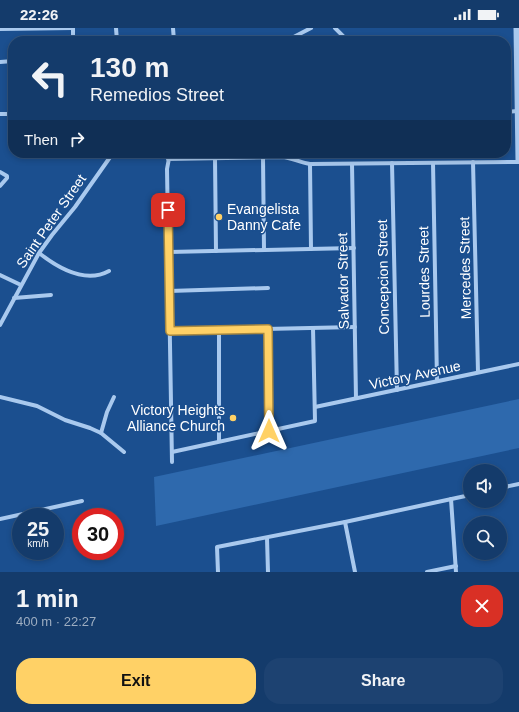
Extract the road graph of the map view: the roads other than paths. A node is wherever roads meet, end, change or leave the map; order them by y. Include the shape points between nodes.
1 (73, 28) edge
2 (311, 28) edge
3 (335, 28) edge
4 (517, 28) edge
5 (0, 29) edge
6 (296, 36) edge
7 (343, 36) edge
8 (518, 111) edge
9 (110, 158) edge
10 (214, 158) joint
11 (263, 158) edge
12 (291, 158) edge
13 (168, 159) joint
14 (519, 161) edge
15 (473, 162) junction
16 (392, 163) junction
17 (433, 163) junction
18 (310, 164) junction
19 (352, 164) junction
20 (0, 172) edge
21 (0, 186) edge
22 (354, 248) junction
23 (311, 249) junction
24 (264, 250) junction
25 (216, 251) junction
26 (169, 252) junction
27 (39, 254) junction
28 (109, 270) dead end
29 (0, 275) edge
30 (21, 285) junction
31 (268, 288) dead end
32 (170, 291) junction
33 (51, 295) dead end
34 (14, 298) junction
35 (0, 325) edge
36 (313, 328) junction
37 (355, 328) junction
38 (268, 329) junction
39 (219, 330) junction
40 (170, 331) junction
41 (519, 364) edge
42 (478, 372) junction
43 (437, 381) junction
44 (397, 390) junction
45 (0, 397) edge
46 (114, 397) dead end
47 (356, 398) junction
48 (315, 407) junction
49 (269, 431) junction
50 (100, 434) junction
51 (220, 441) junction
52 (124, 452) dead end
53 (172, 452) junction
54 (172, 462) dead end
55 (519, 484) edge
56 (507, 487) edge
57 (463, 496) edge
58 (451, 499) junction
59 (82, 501) dead end
60 (0, 519) edge
61 (345, 522) junction
62 (267, 538) junction
63 (456, 566) junction
64 (218, 572) edge
65 (268, 572) edge
66 (355, 572) edge
67 (428, 572) edge
68 (456, 572) edge

1 - 5 street
2 - 6 street
3 - 7 street
4 - 8 street
8 - 14 street
9 - 27 street, Saint Peter Street
10 - 13 street
10 - 25 street
11 - 24 street
12 - 18 street
13 - 26 street
14 - 15 street
15 - 17 street
15 - 42 street, Mercedes Street
16 - 17 street
16 - 19 street
16 - 44 street, Concepcion Street
17 - 43 street, Lourdes Street
18 - 19 street
18 - 23 street
19 - 22 street, Salvador Street
20 - 21 street via 7,176
22 - 23 street
22 - 37 street, Salvador Street
23 - 24 street
24 - 25 street
25 - 26 street
26 - 32 street
27 - 28 street via 57,266 87,276 102,274
27 - 30 street, Saint Peter Street
29 - 30 street
30 - 34 street, Saint Peter Street
31 - 32 street
32 - 40 street
33 - 34 street
34 - 35 street, Saint Peter Street
36 - 37 street
36 - 38 street
36 - 48 street
37 - 47 street, Salvador Street
38 - 39 street
38 - 49 street
39 - 40 street
39 - 51 street
40 - 53 street
41 - 42 street, Victory Avenue
42 - 43 street, Victory Avenue
43 - 44 street, Victory Avenue
44 - 47 street, Victory Avenue
45 - 50 street via 37,406
46 - 50 street
47 - 48 street, Victory Avenue
48 - 49 street via 315,421
49 - 51 street
50 - 52 street
51 - 53 street
53 - 54 street
55 - 56 street
57 - 58 street
58 - 61 street
58 - 63 street
59 - 60 street
61 - 62 street
61 - 66 street
62 - 64 street via 217,547
62 - 65 street
63 - 67 street
63 - 68 street

